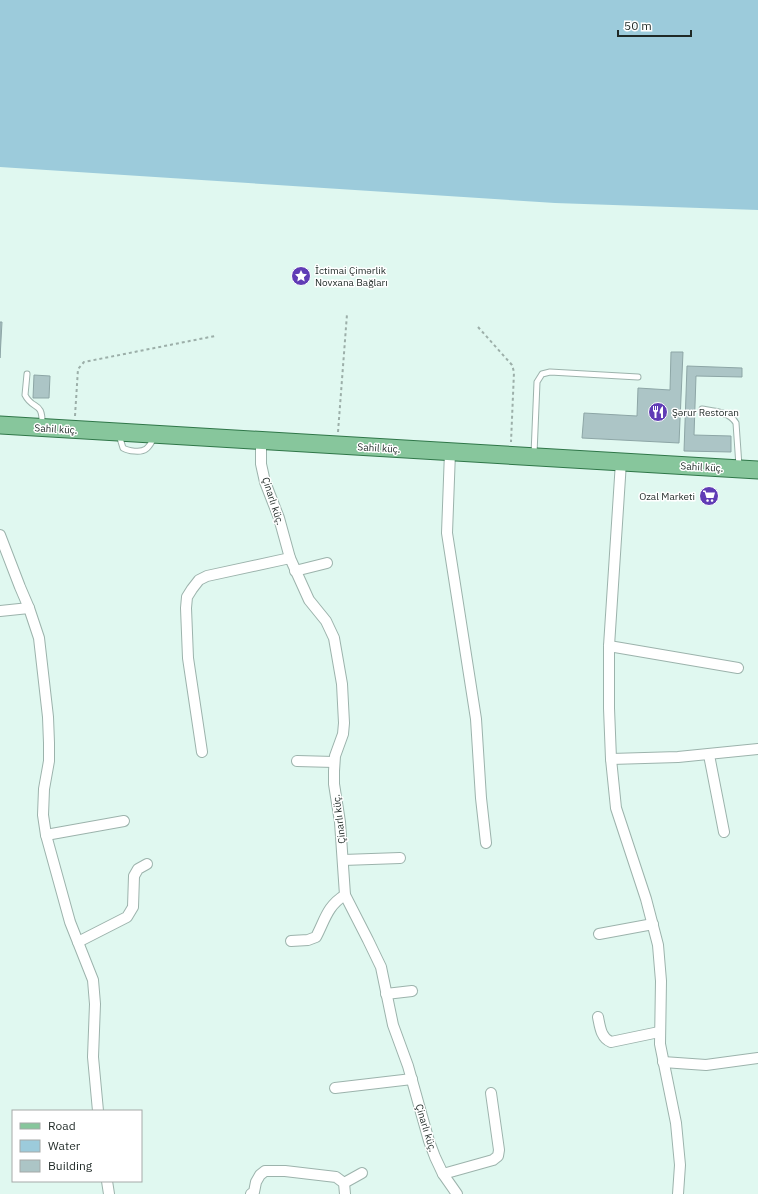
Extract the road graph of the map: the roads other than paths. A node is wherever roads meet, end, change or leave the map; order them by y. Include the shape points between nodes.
1 (27, 374) dead end
2 (638, 377) dead end
3 (702, 409) dead end
4 (0, 425) edge
5 (41, 428) junction
6 (261, 441) junction
7 (450, 452) junction
8 (534, 457) junction
9 (622, 462) junction
10 (739, 469) junction
11 (758, 470) edge
12 (0, 535) edge
13 (290, 558) junction
14 (327, 563) dead end
15 (294, 571) junction
16 (29, 608) junction
17 (0, 611) edge
18 (609, 646) junction
19 (738, 668) dead end
20 (758, 749) edge
21 (202, 752) dead end
22 (709, 755) junction
23 (611, 759) junction
24 (297, 761) dead end
25 (334, 762) junction
26 (124, 821) dead end
27 (724, 832) dead end
28 (46, 835) junction
29 (486, 843) dead end
30 (400, 858) dead end
31 (343, 860) junction
32 (147, 864) dead end
33 (345, 895) junction
34 (653, 924) junction
35 (599, 934) dead end
36 (290, 941) dead end
37 (78, 942) junction
38 (412, 990) dead end
39 (386, 994) junction
40 (598, 1017) dead end
41 (659, 1032) junction
42 (758, 1058) edge
43 (663, 1062) junction
44 (412, 1079) junction
45 (335, 1088) dead end
46 (491, 1093) dead end
47 (98, 1110) edge
48 (362, 1173) dead end
49 (443, 1174) junction
50 (107, 1182) edge
51 (344, 1183) junction
52 (109, 1194) edge
53 (251, 1194) edge
54 (345, 1194) edge
55 (457, 1194) edge
56 (678, 1194) edge

1 - 5 lane via 25,396 42,413
2 - 8 lane via 550,372 542,374 536,382
3 - 10 lane via 734,418
4 - 5 main road, Sahil küç.
5 - 6 main road, Sahil küç.
6 - 7 main road, Sahil küç.
6 - 13 street, Çinarlı küç. via 261,464 265,482 279,518
7 - 8 main road, Sahil küç.
7 - 29 street via 447,533 476,719
8 - 9 main road, Sahil küç.
9 - 10 main road, Sahil küç.
9 - 18 street
10 - 11 main road, Sahil küç.
12 - 16 street
13 - 15 street, Çinarlı küç.
13 - 21 street via 207,576 199,580 187,597 188,658
14 - 15 street
15 - 25 street, Çinarlı küç. via 334,638 342,684 344,723
16 - 17 street
16 - 28 street via 39,638 48,718 49,762 43,815
18 - 19 street
18 - 23 street
20 - 22 street
22 - 23 street
22 - 27 street
23 - 34 street via 616,808
24 - 25 street
25 - 31 street, Çinarlı küç. via 334,784
26 - 28 street
28 - 37 street
30 - 31 street
31 - 33 street, Çinarlı küç.
32 - 37 street via 138,869 134,876 133,907 127,917
33 - 36 street via 331,906 316,937
33 - 39 street, Çinarlı küç. via 374,951
34 - 35 street
34 - 41 street via 660,960
37 - 47 street via 93,980 93,1058
38 - 39 street
39 - 44 street, Çinarlı küç. via 393,1025
40 - 41 street via 605,1040 611,1042
41 - 43 street
42 - 43 street via 706,1065
43 - 56 street via 676,1122 680,1165
44 - 45 street
44 - 49 street, Çinarlı küç. via 429,1142
46 - 49 street via 498,1156 493,1160
48 - 51 street
49 - 55 street, Çinarlı küç.
50 - 52 street
51 - 53 street via 336,1177 265,1171 260,1175
51 - 54 street

